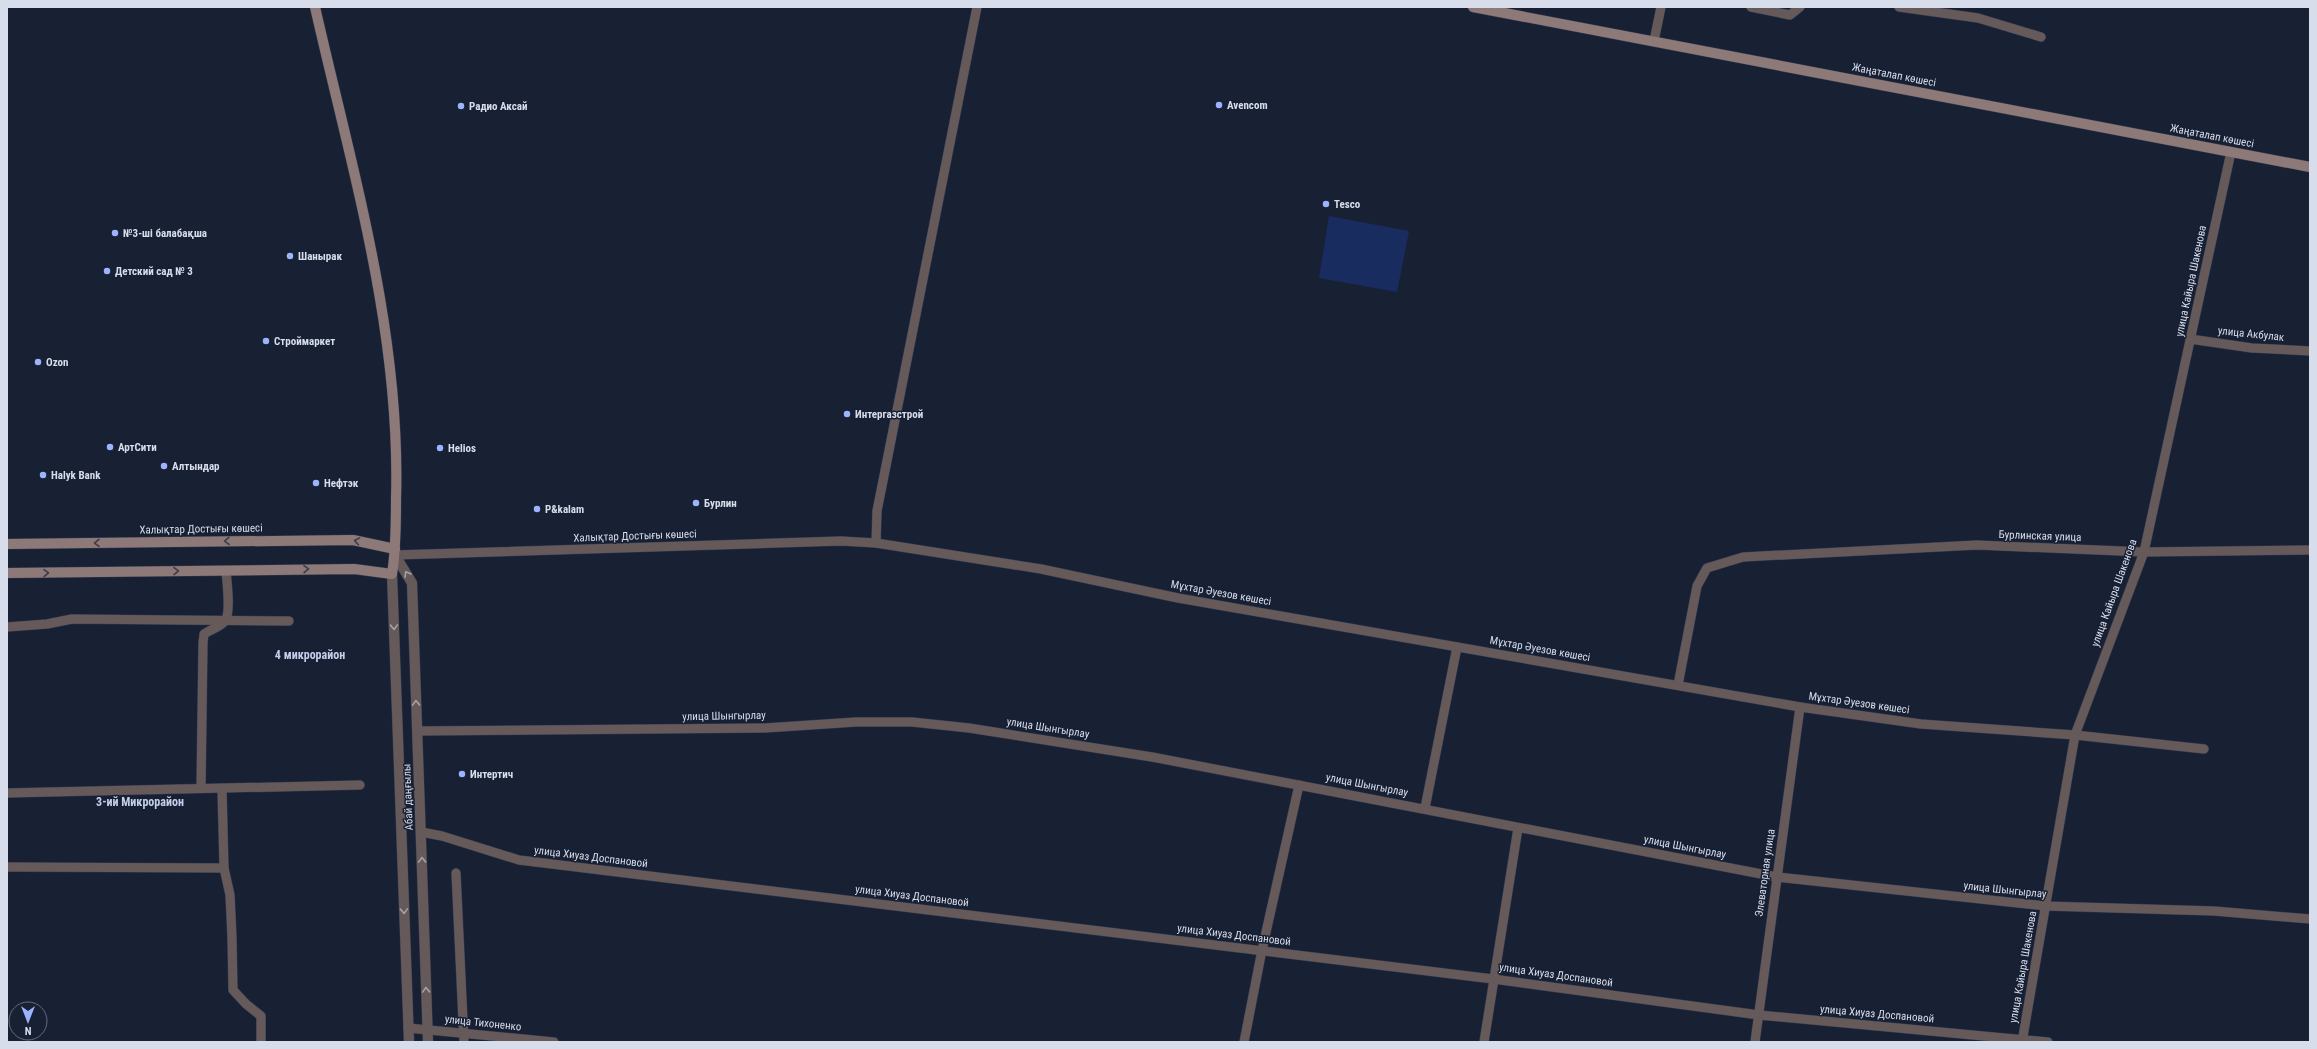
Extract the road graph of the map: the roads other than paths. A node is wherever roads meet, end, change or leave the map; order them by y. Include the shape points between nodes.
1 (315, 7) edge
2 (977, 7) edge
3 (1473, 7) edge
4 (1661, 7) edge
5 (1751, 7) edge
6 (1800, 7) edge
7 (1899, 7) edge
8 (2041, 37) dead end
9 (1654, 41) junction
10 (2231, 152) junction
11 (2310, 167) edge
12 (2190, 339) junction
13 (2310, 351) edge
14 (876, 543) junction
15 (7, 544) edge
16 (2310, 550) edge
17 (395, 552) junction
18 (2144, 552) junction
19 (226, 571) junction
20 (7, 573) edge
21 (392, 574) junction
22 (226, 620) junction
23 (289, 621) dead end
24 (7, 627) edge
25 (1457, 647) junction
26 (1678, 685) junction
27 (1800, 707) junction
28 (417, 731) junction
29 (2075, 735) junction
30 (2204, 749) dead end
31 (360, 785) dead end
32 (1299, 785) junction
33 (201, 788) junction
34 (222, 789) junction
35 (7, 793) edge
36 (1425, 808) junction
37 (1518, 828) junction
38 (421, 832) junction
39 (7, 868) edge
40 (224, 868) junction
41 (456, 873) dead end
42 (1777, 877) junction
43 (2046, 906) junction
44 (2310, 919) edge
45 (1262, 950) junction
46 (1493, 979) junction
47 (1759, 1016) junction
48 (408, 1028) junction
49 (427, 1029) junction
50 (464, 1032) junction
51 (2022, 1041) edge
52 (262, 1042) edge
53 (409, 1042) edge
54 (428, 1042) edge
55 (464, 1042) edge
56 (554, 1042) edge
57 (1244, 1042) edge
58 (1484, 1042) edge
59 (1755, 1042) edge
60 (2048, 1042) edge

1 - 17 main road via 384,317 396,424
2 - 14 street via 877,511
3 - 9 main road, Жаңаталап көшесі
4 - 9 street
5 - 6 street via 1790,15
7 - 8 street via 1978,18
9 - 10 main road, Жаңаталап көшесі
10 - 11 main road, Жаңаталап көшесі
10 - 12 street, улица Кайыра Шакенова
12 - 13 street, улица Акбулак via 2252,348
12 - 18 street, улица Кайыра Шакенова
14 - 17 street, Халықтар Достығы көшесі via 841,541
14 - 25 street, Мұхтар Әуезов көшесі via 1041,569 1178,598
17 -> 15 main road, Халықтар Достығы көшесі via 353,540
16 - 18 street, Бурлинская улица
17 - 21 main road
28 -> 17 street, Абай даңғылы via 412,583
18 - 26 street, Бурлинская улица via 1977,545 1743,557 1707,568 1697,586
18 - 29 street, улица Кайыра Шакенова
20 -> 19 main road
19 -> 21 main road via 354,569
19 - 22 street
21 -> 48 street, Абай даңғылы
22 - 23 street
22 - 24 street via 72,619
22 - 33 street via 204,634
25 - 26 street, Мұхтар Әуезов көшесі
25 - 36 street
26 - 27 street, Мұхтар Әуезов көшесі
27 - 29 street, Мұхтар Әуезов көшесі via 1921,724
27 - 42 street, Элеваторная улица
28 - 32 street, улица Шынгырлау via 765,728 856,722 912,722 969,728 1152,757
28 - 38 street, Абай даңғылы
29 - 30 street, Мұхтар Әуезов көшесі
29 - 43 street, улица Кайыра Шакенова
31 - 34 street
32 - 36 street, улица Шынгырлау
32 - 45 street
33 - 34 street
33 - 35 street
34 - 40 street
36 - 37 street, улица Шынгырлау
37 - 42 street, улица Шынгырлау
37 - 46 street
38 - 45 street, улица Хиуаз Доспановой via 519,860
49 -> 38 street, Абай даңғылы
39 - 40 street
40 - 52 street via 230,895 233,990 261,1016
41 - 50 street
42 - 43 street, улица Шынгырлау
42 - 47 street, Элеваторная улица
43 - 44 street, улица Шынгырлау via 2214,911
43 - 51 street, улица Кайыра Шакенова
45 - 46 street, улица Хиуаз Доспановой
45 - 57 street
46 - 47 street, улица Хиуаз Доспановой
46 - 58 street
47 - 51 street, улица Хиуаз Доспановой
47 - 59 street, Элеваторная улица
48 - 49 street, улица Тихоненко
48 - 53 street, Абай даңғылы
49 - 50 street, улица Тихоненко
49 - 54 street, Абай даңғылы
50 - 55 street
50 - 56 street, улица Тихоненко
51 - 60 street, улица Хиуаз Доспановой

